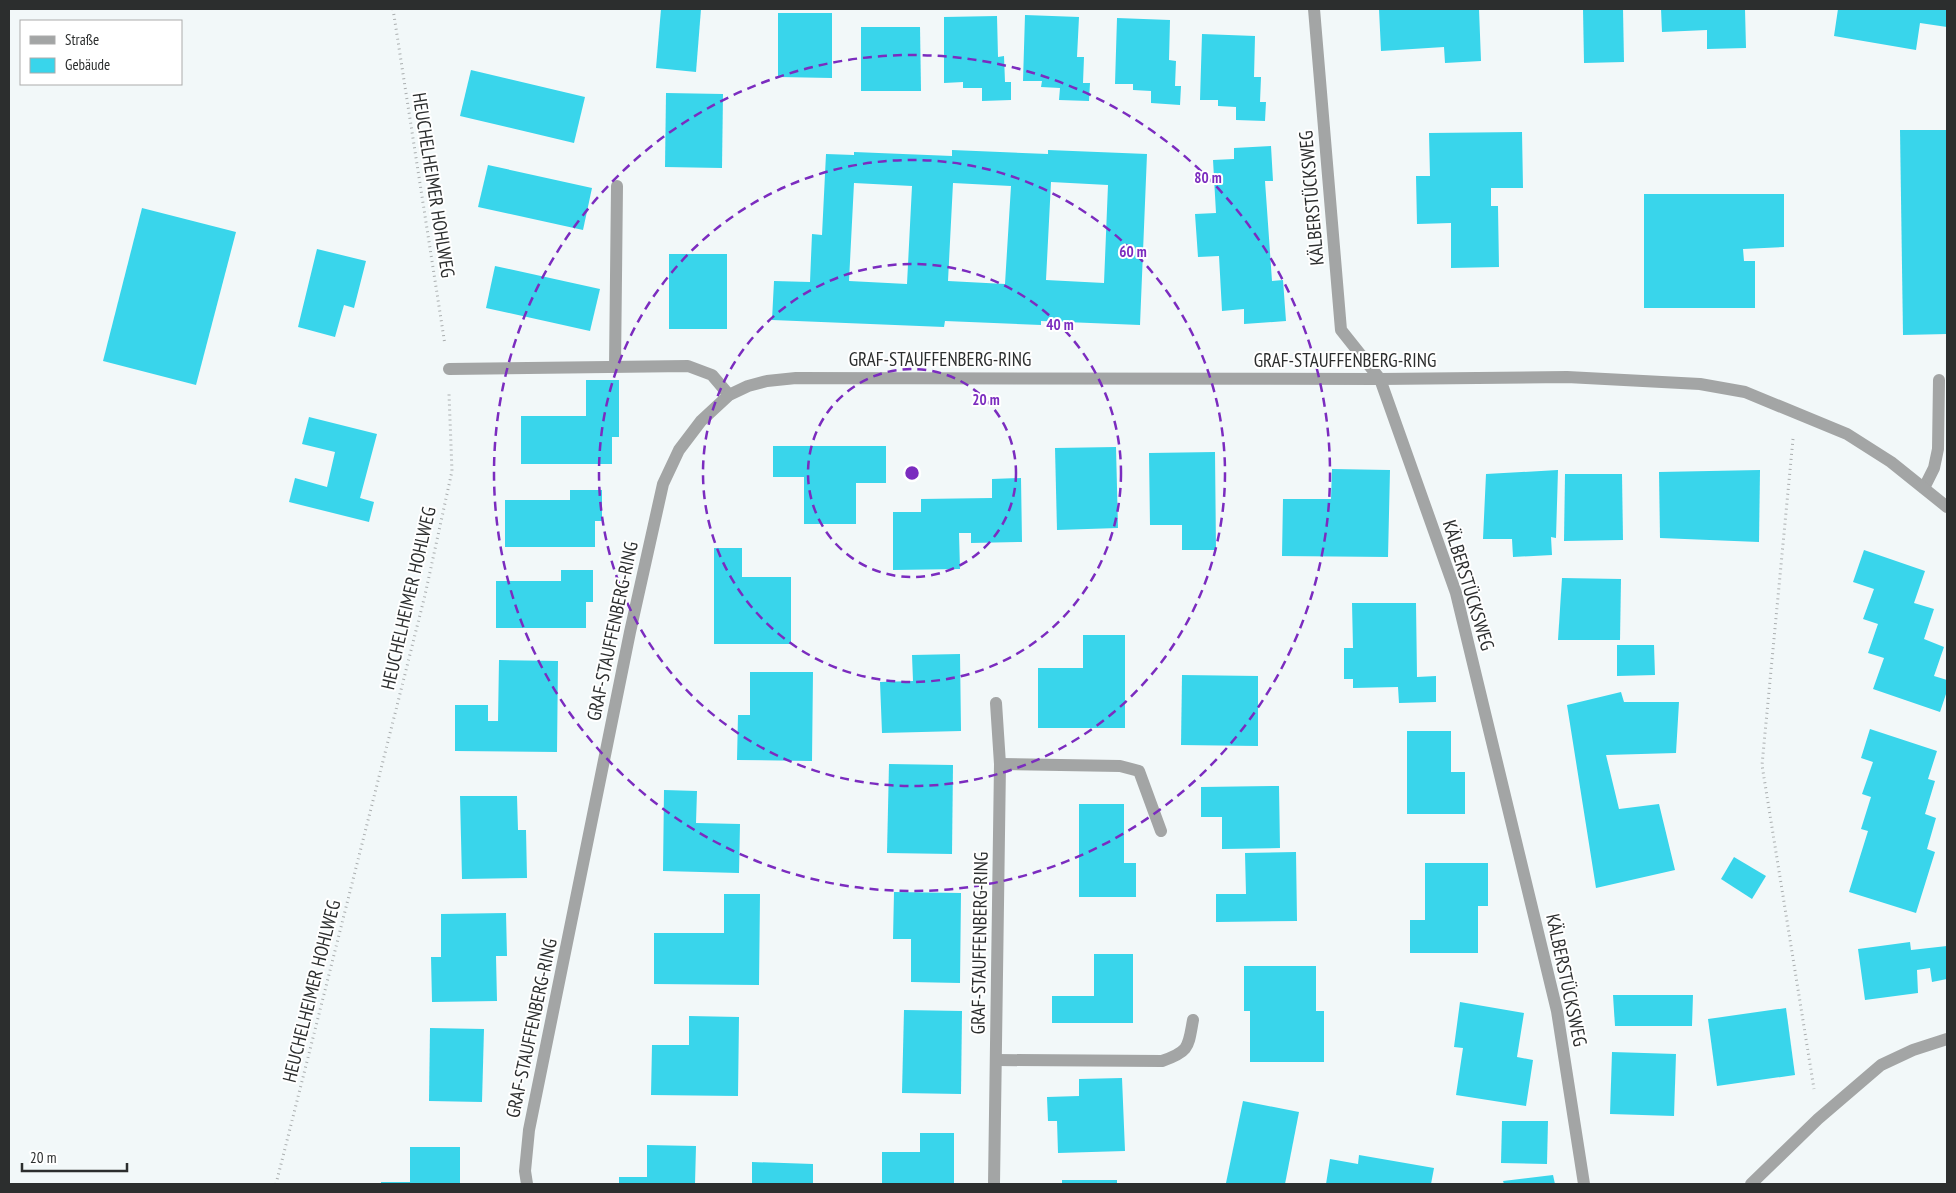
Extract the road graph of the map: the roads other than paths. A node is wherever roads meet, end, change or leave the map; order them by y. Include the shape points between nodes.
1 (1314, 9) edge
2 (617, 186) dead end
3 (616, 367) junction
4 (449, 369) road end
5 (1380, 379) junction
6 (1939, 380) dead end
7 (729, 395) junction
8 (1924, 488) junction
9 (1947, 507) edge
10 (996, 703) dead end
11 (1000, 764) junction
12 (1161, 831) dead end
13 (1193, 1020) dead end
14 (1947, 1039) edge
15 (997, 1060) junction
16 (527, 1184) edge
17 (994, 1184) edge
18 (1584, 1184) edge
19 (1751, 1184) edge

1 - 5 street, KÄLBERSTÜCKSWEG via 1341,330
2 - 3 street
3 - 4 street
3 - 7 street via 688,366 712,375
5 - 7 street, GRAF-STAUFFENBERG-RING via 796,378 767,381
5 - 8 street, GRAF-STAUFFENBERG-RING via 1567,377 1700,384 1745,392 1847,434
5 - 18 street, KÄLBERSTÜCKSWEG via 1456,593 1557,1011
6 - 8 street via 1938,449 1934,468
7 - 16 street, GRAF-STAUFFENBERG-RING via 701,421 679,450 663,484 529,1130
8 - 9 street, GRAF-STAUFFENBERG-RING
10 - 11 street, GRAF-STAUFFENBERG-RING
11 - 12 street via 1120,766 1138,771
11 - 15 street, GRAF-STAUFFENBERG-RING
13 - 15 street via 1188,1045 1179,1055 1162,1061
14 - 19 street via 1881,1065 1818,1119
15 - 17 street, GRAF-STAUFFENBERG-RING

